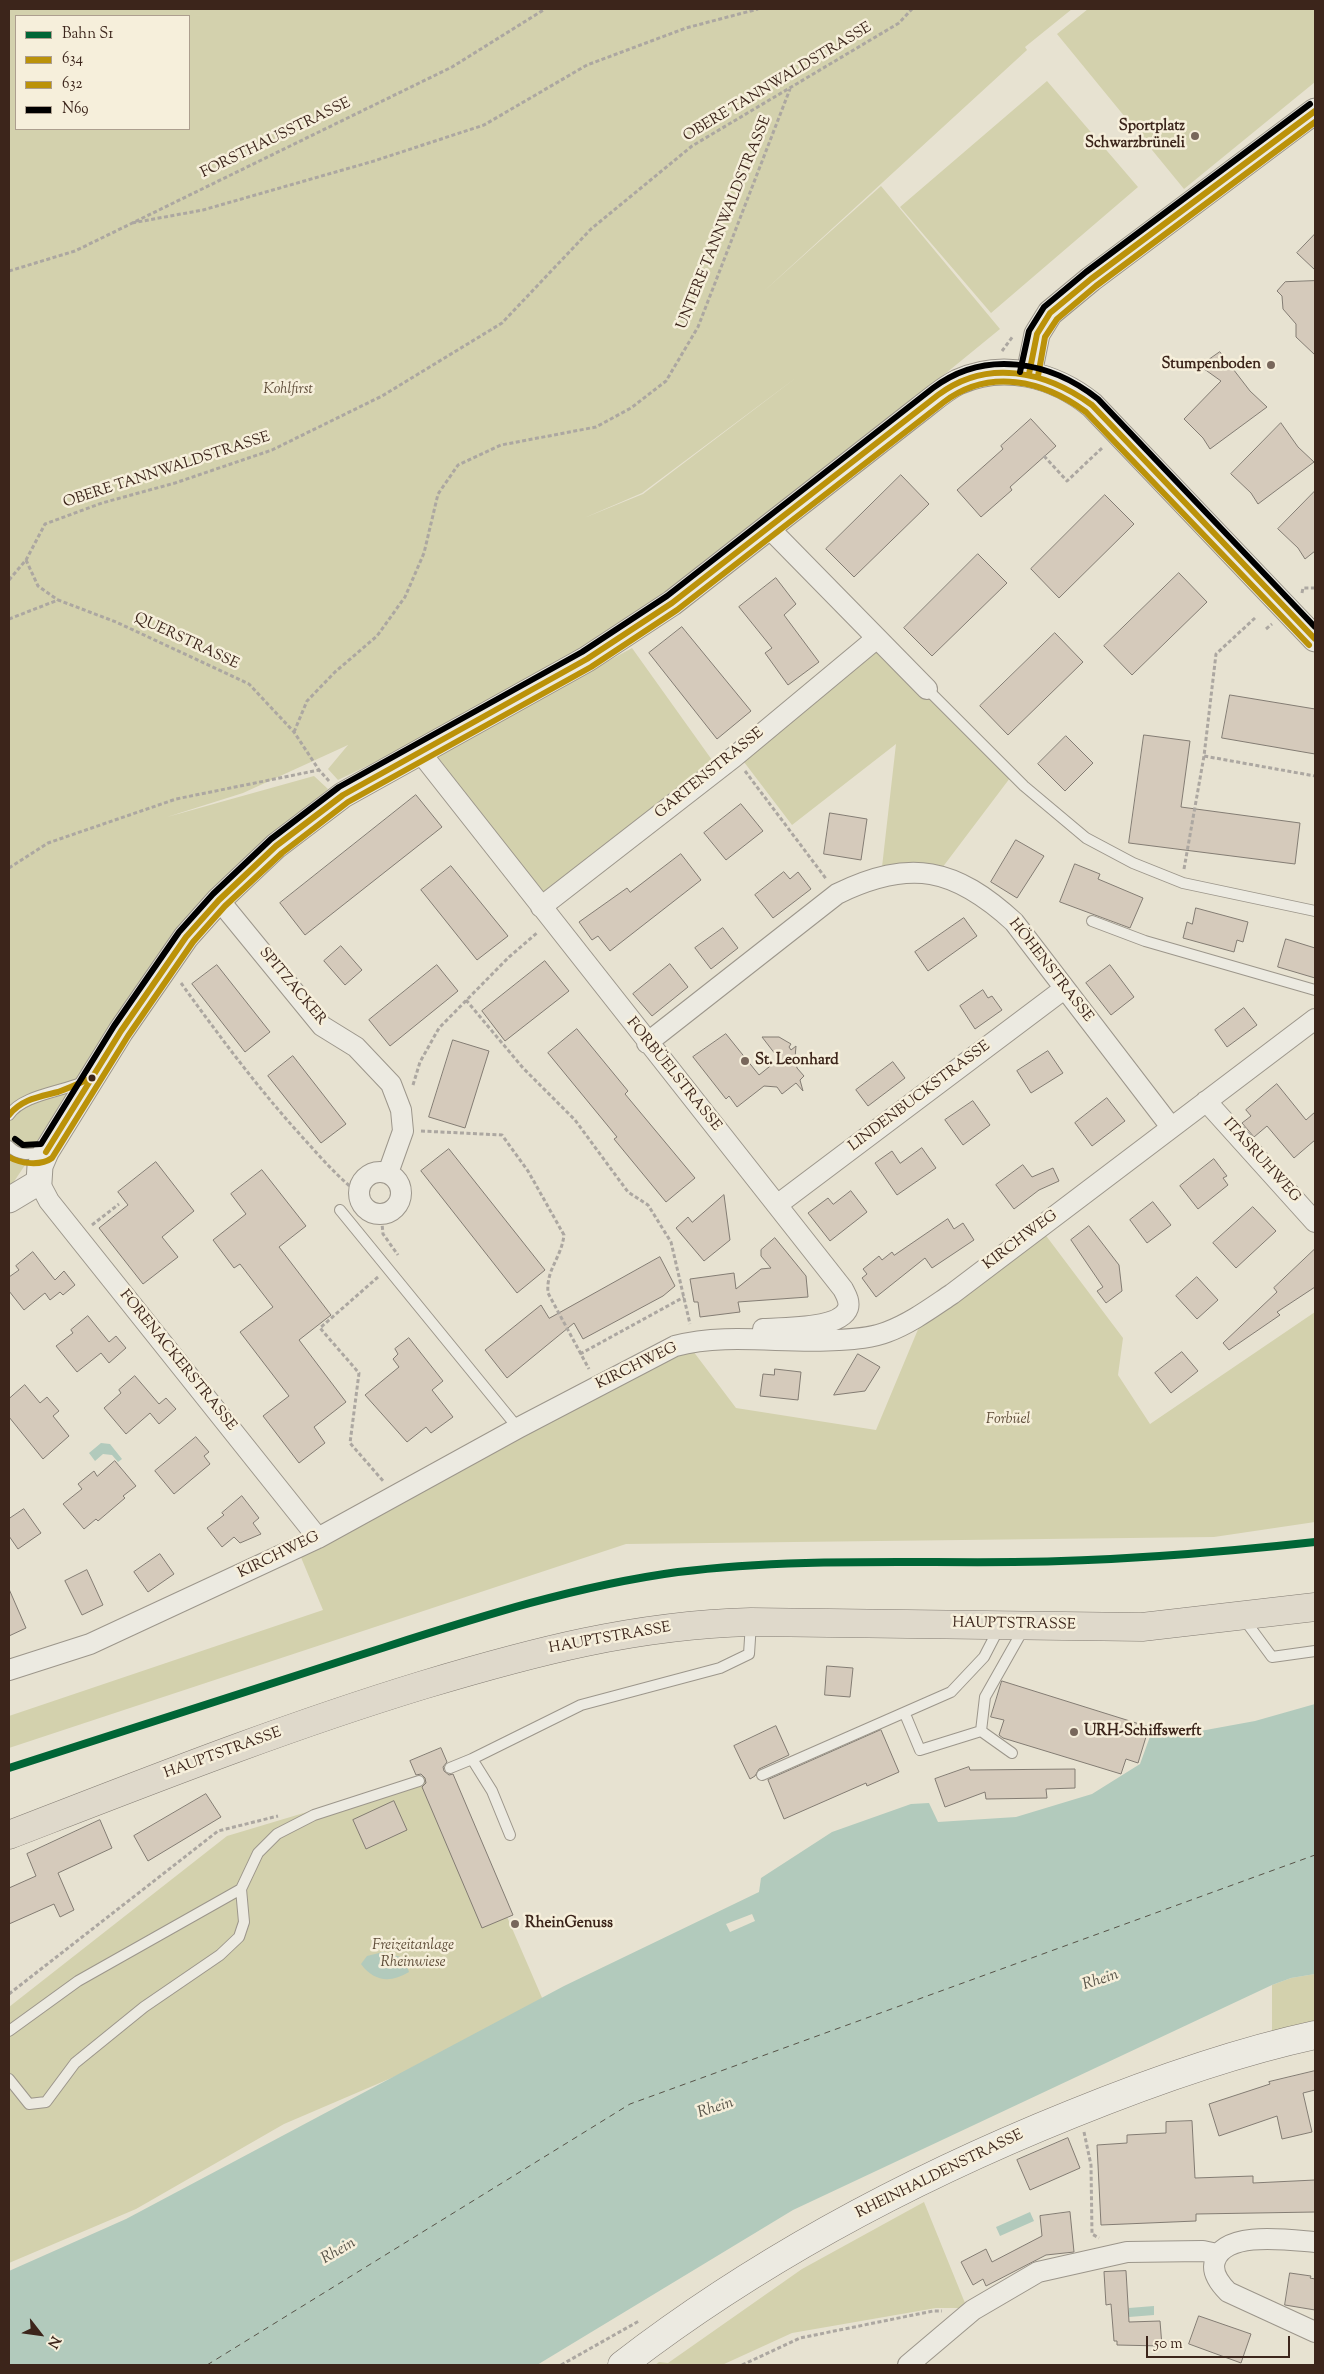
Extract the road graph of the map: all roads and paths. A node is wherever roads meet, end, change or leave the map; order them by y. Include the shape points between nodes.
1 (545, 9) edge
2 (758, 9) edge
3 (912, 9) edge
4 (790, 89) junction
5 (1315, 111) edge
6 (132, 223) junction
7 (9, 271) edge
8 (1029, 374) junction
9 (1118, 434) junction
10 (1044, 456) dead end
11 (770, 528) junction
12 (26, 560) junction
13 (9, 580) edge
14 (58, 600) junction
15 (1255, 618) dead end
16 (9, 619) edge
17 (877, 638) junction
18 (1315, 639) edge
19 (927, 689) joint
20 (294, 732) junction
21 (420, 752) junction
22 (1204, 756) junction
23 (734, 757) junction
24 (1315, 776) edge
25 (1185, 867) dead end
26 (9, 868) edge
27 (837, 894) junction
28 (219, 900) junction
29 (1315, 911) edge
30 (547, 914) junction
31 (1092, 921) dead end
32 (182, 984) dead end
33 (1064, 988) junction
34 (1315, 990) edge
35 (466, 1000) junction
36 (1315, 1018) edge
37 (647, 1043) junction
38 (91, 1078) junction
39 (1206, 1101) junction
40 (401, 1110) junction
41 (9, 1115) edge
42 (1171, 1127) junction
43 (403, 1131) junction
44 (9, 1146) edge
45 (46, 1152) junction
46 (388, 1173) junction
47 (40, 1182) junction
48 (359, 1194) junction
49 (9, 1200) edge
50 (119, 1204) dead end
51 (777, 1205) junction
52 (340, 1210) dead end
53 (381, 1214) junction
54 (100, 1219) dead end
55 (1315, 1222) edge
56 (402, 1260) dead end
57 (388, 1268) junction
58 (684, 1297) junction
59 (738, 1339) junction
60 (694, 1341) junction
61 (580, 1354) junction
62 (598, 1385) junction
63 (518, 1428) junction
64 (396, 1495) junction
65 (318, 1538) junction
66 (1315, 1607) edge
67 (1242, 1616) junction
68 (751, 1622) junction
69 (1013, 1625) junction
70 (1315, 1651) edge
71 (9, 1670) edge
72 (904, 1714) junction
73 (981, 1731) junction
74 (1012, 1753) dead end
75 (472, 1759) junction
76 (450, 1768) dead end
77 (762, 1775) dead end
78 (419, 1781) dead end
79 (314, 1815) junction
80 (9, 1835) edge
81 (510, 1835) dead end
82 (241, 1889) junction
83 (9, 1994) edge
84 (9, 2031) edge
85 (1315, 2035) edge
86 (9, 2079) edge
87 (1092, 2129) dead end
88 (1315, 2242) edge
89 (1127, 2252) junction
90 (1217, 2254) junction
91 (973, 2310) junction
92 (1315, 2332) edge
93 (622, 2365) edge
94 (742, 2365) edge
95 (908, 2365) edge

1 - 6 path, FORSTHAUSSTRASSE via 452,66
2 - 6 path via 686,28 587,65 484,125 374,161 203,210
3 - 4 path, OBERE TANNWALDSTRASSE via 899,23
4 - 12 path, OBERE TANNWALDSTRASSE via 692,146 592,228 494,327 382,396 272,450 45,524
4 - 20 path, UNTERE TANNWALDSTRASSE via 698,327 666,381 631,408 596,427 501,445 458,465 438,494 424,553 405,597 377,636 335,672 308,701
5 - 8 street via 1050,313 1037,334
6 - 7 path, FORSTHAUSSTRASSE via 75,251
8 - 9 street via 1062,384 1080,395
8 - 11 street via 991,373 958,382
9 - 10 path via 1067,481
9 - 18 street
11 - 17 street
11 - 21 street via 672,603 587,659
12 - 13 path, OBERE TANNWALDSTRASSE
12 - 14 path, QUERSTRASSE via 38,586
14 - 16 path
14 - 20 path, QUERSTRASSE via 116,622 249,684
15 - 22 path via 1216,654
17 - 19 street
17 - 23 street, GARTENSTRASSE
19 - 29 lane via 1024,786 1086,838 1183,883
20 - 26 path, QUERSTRASSE via 319,770 176,799 48,843
21 - 28 street via 343,795 276,846
21 - 30 street, FORBÜELSTRASSE
22 - 24 path
22 - 25 path
23 - 27 path
23 - 30 street, GARTENSTRASSE
27 - 33 street, HÖHENSTRASSE via 892,874 929,873 961,882 989,899 1014,922
27 - 37 street, HÖHENSTRASSE
28 - 38 street via 161,971
28 - 40 street, SPITZACKER via 322,1026 356,1047 391,1084
30 - 35 path
30 - 37 street, FORBÜELSTRASSE
31 - 34 lane via 1144,940
32 - 48 path via 278,1111 343,1182
33 - 42 street, HÖHENSTRASSE
33 - 51 street, LINDENBUCKSTRASSE
35 - 40 path via 439,1028 420,1062 407,1104
35 - 58 path via 523,1068 575,1120 628,1192 648,1205 671,1242
36 - 39 street, KIRCHWEG
37 - 51 street, FORBÜELSTRASSE
38 - 41 lane via 65,1090 30,1098 17,1104
38 - 45 street
39 - 42 street, KIRCHWEG
39 - 55 street, ITASRUHWEG
40 - 43 street, SPITZACKER
42 - 59 street, KIRCHWEG via 918,1318 886,1333 859,1339 815,1342
43 - 46 street, SPITZACKER
43 - 61 path via 502,1135 528,1171 564,1235 563,1246 547,1280 548,1293
44 - 45 lane via 25,1155
45 - 47 street via 40,1166
46 - 48 street via 368,1175
46 - 53 street via 398,1182 401,1195 396,1207
47 - 49 street
47 - 65 street, FORENACKERSTRASSE via 49,1201
48 - 53 street via 364,1207
50 - 54 path
51 - 59 street, FORBÜELSTRASSE via 843,1289 848,1307 844,1313 823,1324 752,1330
52 - 57 lane
53 - 56 path via 383,1234
57 - 63 lane
57 - 64 path via 320,1328 359,1373 350,1443
58 - 60 path
58 - 61 path
59 - 60 street, KIRCHWEG
60 - 62 street, KIRCHWEG via 675,1346
61 - 62 path
62 - 63 street, KIRCHWEG
63 - 64 street, KIRCHWEG
64 - 65 street, KIRCHWEG
65 - 71 street, KIRCHWEG via 90,1644
66 - 67 main road, HAUPTSTRASSE
67 - 69 main road, HAUPTSTRASSE via 1142,1627
67 - 70 lane via 1272,1657
68 - 69 main road, HAUPTSTRASSE
68 - 75 lane via 750,1654 720,1668 581,1705
68 - 80 main road, HAUPTSTRASSE via 698,1624 607,1637 487,1666 261,1739
69 - 72 lane via 951,1692
69 - 73 lane via 984,1697
72 - 73 lane via 920,1750
72 - 77 lane
73 - 74 lane
75 - 76 lane
75 - 81 lane via 492,1791
78 - 79 lane
79 - 82 lane via 277,1834 258,1852
79 - 83 path via 278,1816 218,1831
82 - 84 lane via 78,1981
82 - 86 lane via 244,1922 240,1937 220,1955 144,2007 75,2063 46,2102 29,2104
85 - 93 main road, RHEINHALDENSTRASSE via 1276,2043 1154,2082 1030,2131 932,2175 827,2231 736,2285
87 - 89 path via 1084,2131 1091,2165 1092,2234
88 - 90 street via 1234,2242
89 - 90 street via 1203,2251
89 - 91 street via 1038,2272
90 - 92 street via 1216,2275 1228,2292
91 - 94 path via 933,2311 800,2338
91 - 95 street

